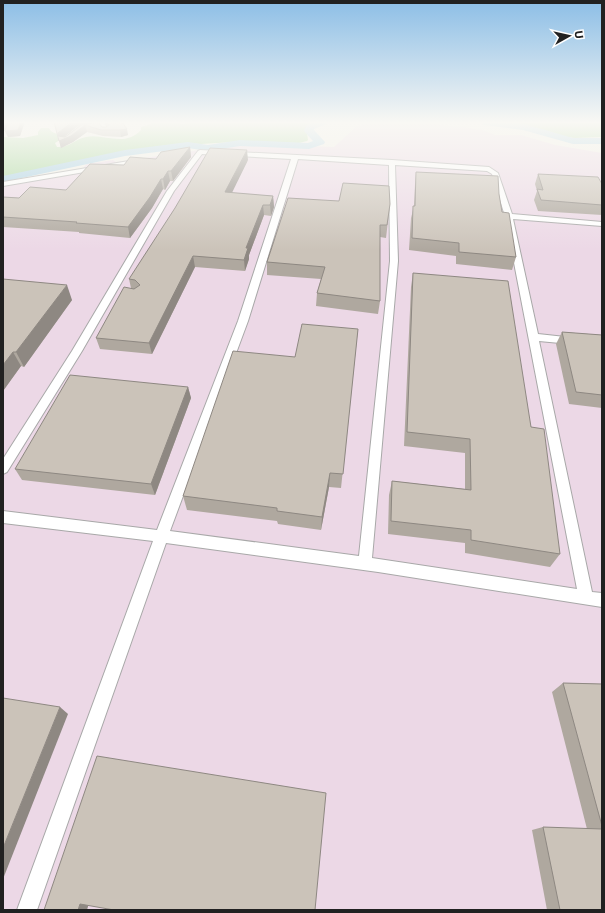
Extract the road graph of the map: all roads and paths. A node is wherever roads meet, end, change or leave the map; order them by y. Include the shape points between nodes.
1 (119, 165) edge
2 (188, 165) edge
3 (293, 165) edge
4 (392, 165) edge
5 (428, 165) edge
6 (3, 184) edge
7 (509, 216) junction
8 (602, 224) edge
9 (534, 337) junction
10 (602, 344) edge
11 (3, 469) edge
12 (3, 517) edge
13 (162, 535) junction
14 (365, 564) junction
15 (586, 597) junction
16 (602, 600) edge
17 (27, 910) edge

1 - 6 lane
2 - 11 lane via 116,293
3 - 13 lane via 243,321
4 - 14 lane via 394,261
5 - 7 lane via 489,169 495,173
7 - 8 lane
7 - 9 lane
9 - 10 lane
9 - 15 lane
12 - 13 lane
13 - 14 lane
13 - 17 lane
14 - 15 lane
15 - 16 lane

